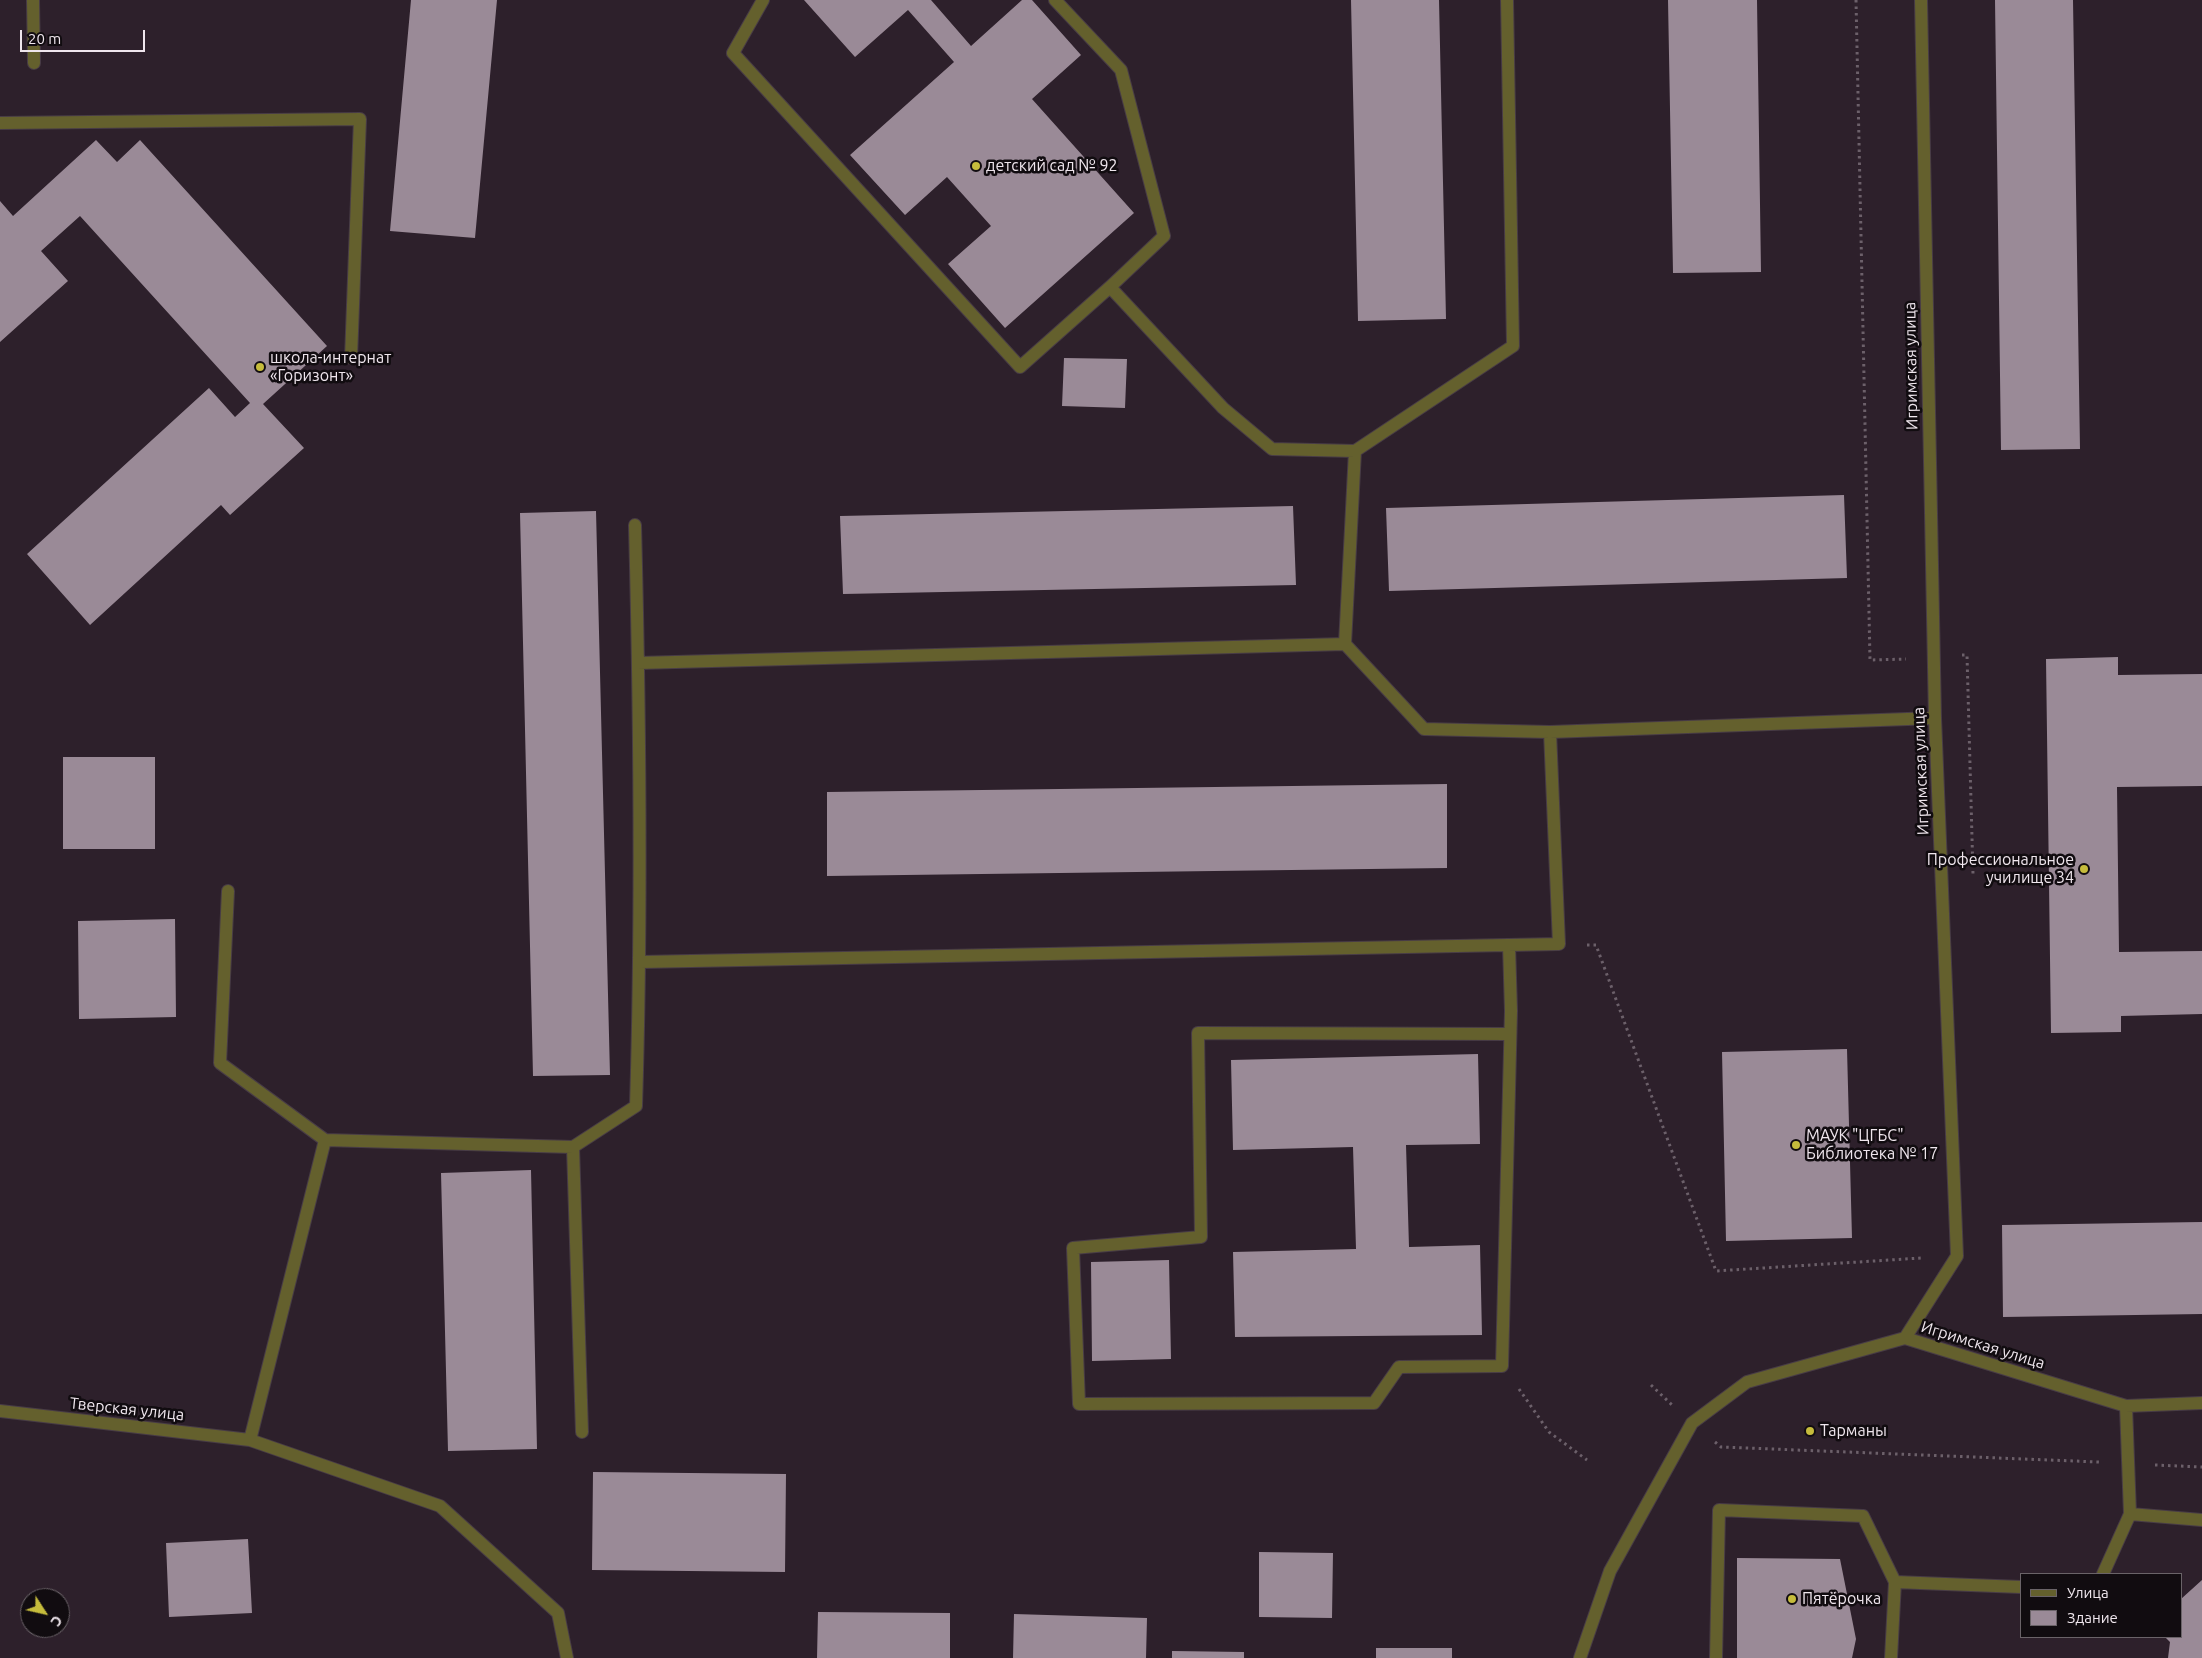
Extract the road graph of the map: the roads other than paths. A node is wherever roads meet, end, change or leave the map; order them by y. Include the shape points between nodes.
1 (33, 0) edge
2 (763, 0) edge
3 (1056, 0) edge
4 (1508, 0) edge
5 (1920, 0) edge
6 (34, 63) dead end
7 (0, 123) edge
8 (1110, 287) junction
9 (351, 358) dead end
10 (1355, 451) junction
11 (635, 526) dead end
12 (1345, 644) junction
13 (638, 663) junction
14 (1934, 718) junction
15 (1550, 732) junction
16 (228, 891) dead end
17 (1509, 945) junction
18 (640, 962) junction
19 (1510, 1034) junction
20 (326, 1140) junction
21 (573, 1147) junction
22 (1905, 1338) junction
23 (2202, 1402) edge
24 (2126, 1406) junction
25 (0, 1411) edge
26 (582, 1432) dead end
27 (250, 1440) junction
28 (2130, 1514) junction
29 (2202, 1520) edge
30 (2103, 1573) edge
31 (1895, 1582) junction
32 (2020, 1587) edge
33 (567, 1658) edge
34 (1580, 1658) edge
35 (1716, 1658) edge
36 (1891, 1658) edge

1 - 6 street
2 - 8 street via 733,53 1020,367
3 - 8 street via 1121,70 1164,236
4 - 10 street via 1513,346
5 - 14 street, Игримская улица
7 - 9 street via 360,119
8 - 10 street via 1223,408 1272,449
10 - 12 street
11 - 13 street
12 - 13 street
12 - 15 street via 1424,729
13 - 18 street
14 - 15 street
14 - 22 street, Игримская улица via 1956,1256
15 - 17 street via 1559,944
16 - 20 street via 220,1063
17 - 18 street
17 - 19 street
18 - 21 street via 636,1106
19 - 19 street via 1502,1366 1399,1367 1374,1403 1079,1404 1073,1248 1200,1237 1198,1034
20 - 21 street
20 - 27 street
21 - 26 street
22 - 24 street, Игримская улица
22 - 34 street via 1747,1382 1692,1423 1610,1571
23 - 24 street, Игримская улица
24 - 28 street
25 - 27 street, Тверская улица
27 - 33 street, Тверская улица via 440,1506 558,1614
28 - 29 street
28 - 30 street
31 - 32 street
31 - 35 street via 1863,1516 1720,1510
31 - 36 street

